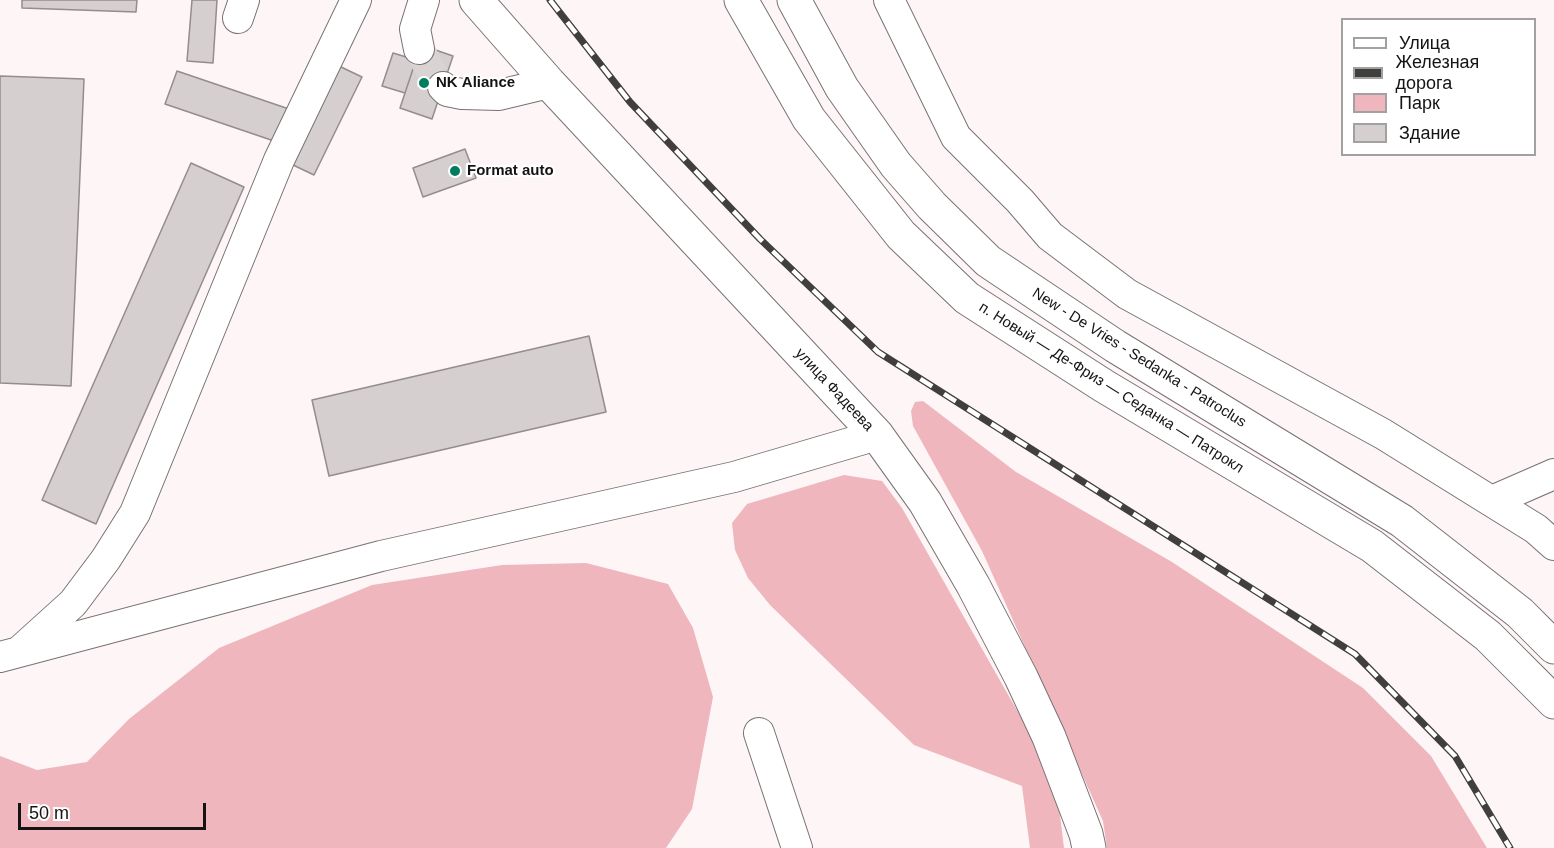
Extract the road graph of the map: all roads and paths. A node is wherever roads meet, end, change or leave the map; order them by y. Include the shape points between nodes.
1 (356, 0) edge
2 (424, 0) edge
3 (476, 0) edge
4 (741, 0) edge
5 (794, 0) edge
6 (889, 0) edge
7 (419, 49) tunnel mouth
8 (549, 83) junction
9 (443, 87) tunnel mouth
10 (877, 435) junction
11 (1554, 474) edge
12 (1492, 501) junction
13 (1554, 545) edge
14 (1554, 647) edge
15 (8, 656) edge
16 (1554, 702) edge
17 (759, 733) dead end
18 (797, 848) edge
19 (1089, 848) edge

1 - 15 street via 279,160 135,513 73,603
2 - 7 street via 415,29
3 - 8 main road, улица Фадеева
4 - 16 main road, п. Новый — Де-Фриз — Седанка — Патрокл via 810,119 901,235 967,298 1104,386 1372,546 1488,636
5 - 14 main road, New - De Vries - Sedanka - Patroclus via 842,88 896,165 988,261 1115,346 1402,521 1520,613
6 - 12 street via 956,137 1050,236 1127,294 1383,435
8 - 9 street via 499,95 462,94
8 - 10 main road, улица Фадеева
10 - 15 street via 734,477 381,556
10 - 19 main road, улица Фадеева via 925,502 1005,646 1049,737
11 - 12 street
12 - 13 street
17 - 18 street

